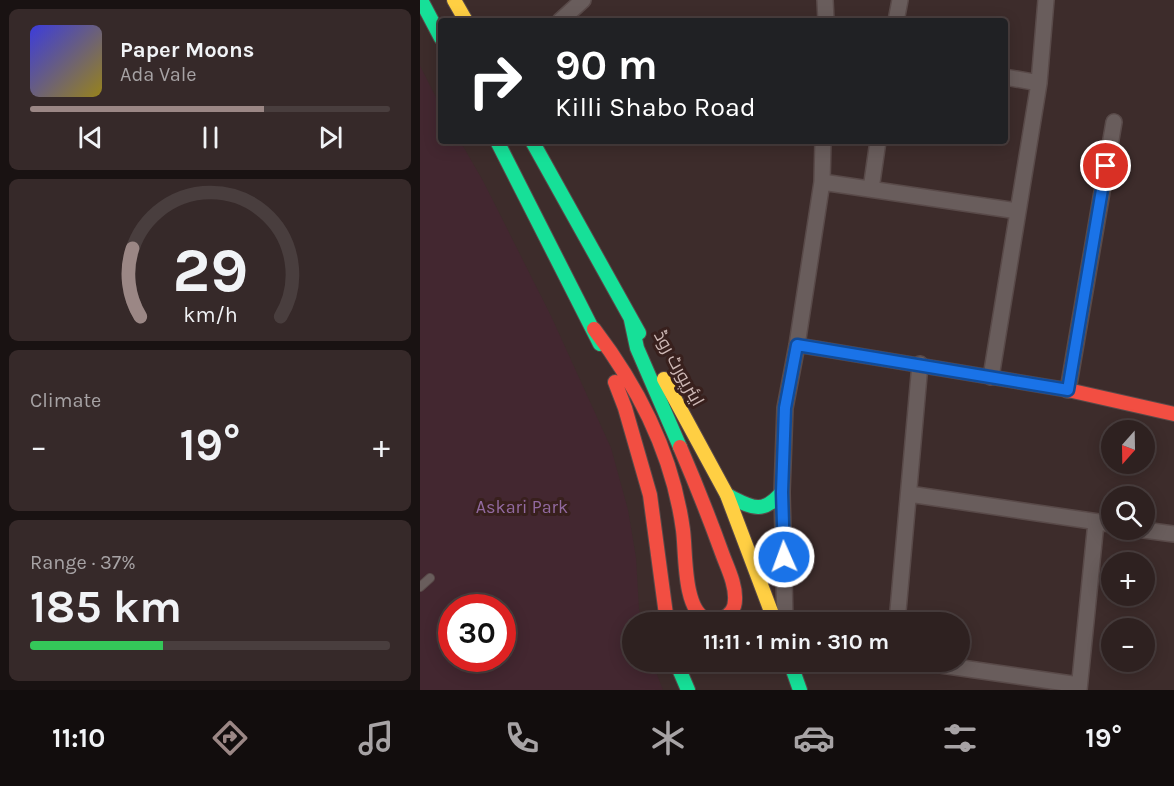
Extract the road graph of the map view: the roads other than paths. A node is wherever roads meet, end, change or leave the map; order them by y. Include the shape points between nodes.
1 (421, 0) edge
2 (454, 0) edge
3 (583, 0) edge
4 (825, 0) edge
5 (900, 0) edge
6 (1046, 0) edge
7 (463, 18) edge
8 (563, 18) edge
9 (826, 18) edge
10 (897, 18) edge
11 (438, 32) edge
12 (1008, 78) edge
13 (1039, 83) junction
14 (1114, 122) dead end
15 (499, 144) edge
16 (534, 144) edge
17 (539, 144) edge
18 (823, 144) edge
19 (878, 144) edge
20 (541, 157) junction
21 (822, 182) junction
22 (871, 189) junction
23 (1018, 211) junction
24 (631, 320) junction
25 (594, 329) junction
26 (797, 345) junction
27 (920, 364) junction
28 (991, 377) junction
29 (1068, 390) junction
30 (1174, 414) edge
31 (782, 492) junction
32 (909, 494) junction
33 (727, 495) junction
34 (1096, 522) junction
35 (1101, 523) edge
36 (1155, 531) edge
37 (1174, 534) edge
38 (430, 578) dead end
39 (420, 587) edge
40 (666, 612) edge
41 (771, 612) edge
42 (785, 612) edge
43 (898, 612) edge
44 (970, 670) edge
45 (680, 672) edge
46 (794, 672) edge
47 (1079, 688) edge
48 (688, 690) edge
49 (800, 690) edge

1 - 11 main road
2 - 7 main road
3 - 8 street
4 - 9 street
5 - 10 street
6 - 13 street
12 - 13 street
13 - 23 street
14 - 29 street
15 - 25 main road
16 - 20 main road, ایئرپورٹ روڈ
17 - 20 street
18 - 21 street
19 - 22 street
20 - 24 main road, ایئرپورٹ روڈ
21 - 22 street
21 - 26 street
22 - 23 street
23 - 28 street
24 - 25 main road via 645,369 701,496 732,580 734,607 731,614 720,620 709,621 694,608 679,504 659,440 624,370
24 - 33 main road, ایئرپورٹ روڈ
25 - 40 main road via 625,408 650,495
26 - 27 main road
26 - 31 street via 785,408
27 - 28 main road
27 - 32 street
28 - 29 main road
29 - 30 main road
31 - 33 main road via 767,507 748,506
31 - 42 street
32 - 34 street
32 - 43 street
33 - 41 main road, ایئرپورٹ روڈ
34 - 35 street
34 - 47 street
36 - 37 street
38 - 39 lane
44 - 47 street
45 - 48 main road
46 - 49 main road

